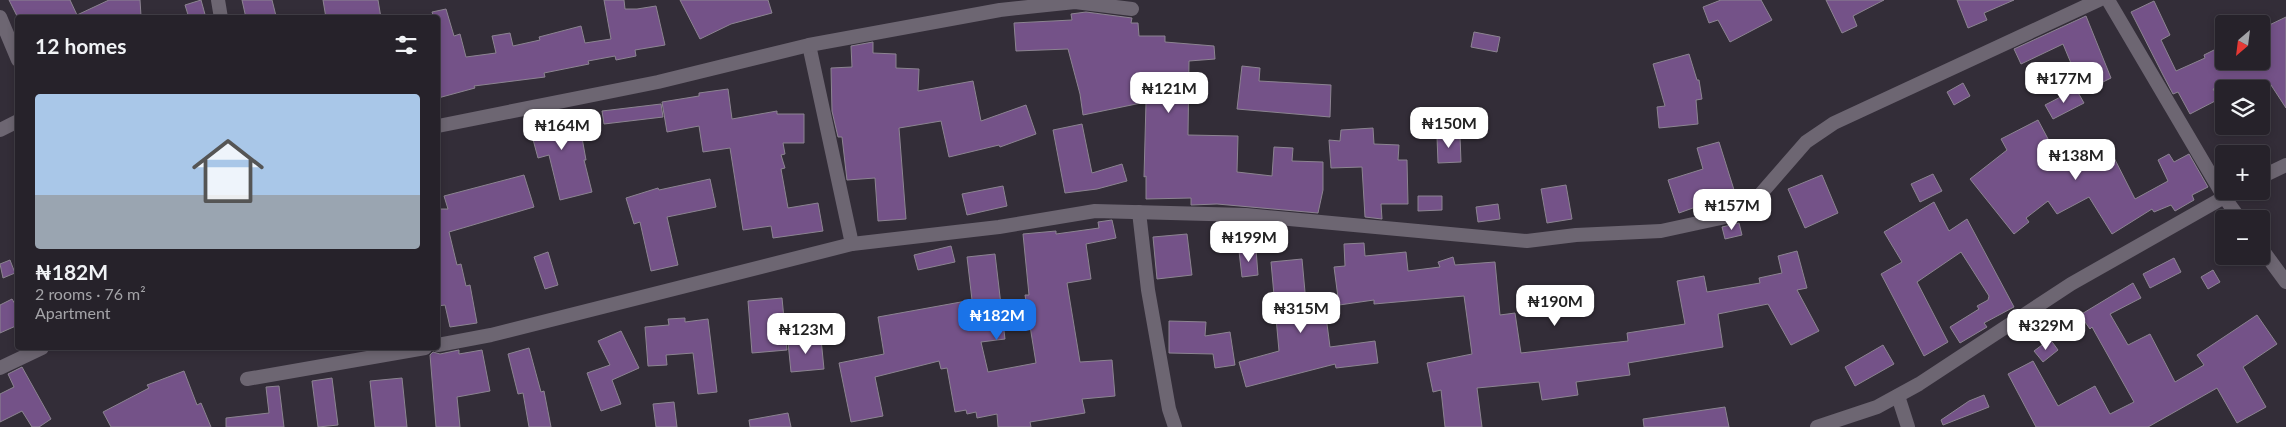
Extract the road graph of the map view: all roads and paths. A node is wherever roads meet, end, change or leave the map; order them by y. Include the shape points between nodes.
1 (218, 0) edge
2 (2099, 0) edge
3 (2108, 0) edge
4 (1132, 9) dead end
5 (220, 15) edge
6 (0, 17) edge
7 (809, 45) junction
8 (15, 53) edge
9 (15, 122) edge
10 (440, 126) edge
11 (0, 130) edge
12 (2286, 165) edge
13 (2215, 170) edge
14 (2270, 173) edge
15 (2219, 200) edge
16 (1139, 212) junction
17 (852, 244) junction
18 (2270, 260) edge
19 (2286, 282) edge
20 (440, 345) edge
21 (38, 350) edge
22 (414, 350) edge
23 (0, 368) edge
24 (247, 379) dead end
25 (1898, 396) junction
26 (1175, 427) edge
27 (1817, 427) edge
28 (1908, 427) edge

1 - 5 street
2 - 16 street via 1834,123 1806,142 1744,213 1661,231 1576,235 1527,242 1246,215
3 - 13 street
4 - 7 street via 1074,2 1000,10
6 - 8 street
7 - 10 street via 658,82
7 - 17 street
9 - 11 street
12 - 14 street
15 - 25 street via 2071,284
16 - 17 street via 1095,211 998,227
16 - 26 street via 1148,290
17 - 20 street
18 - 19 street
21 - 23 street
22 - 24 street
25 - 27 street via 1877,407
25 - 28 street

